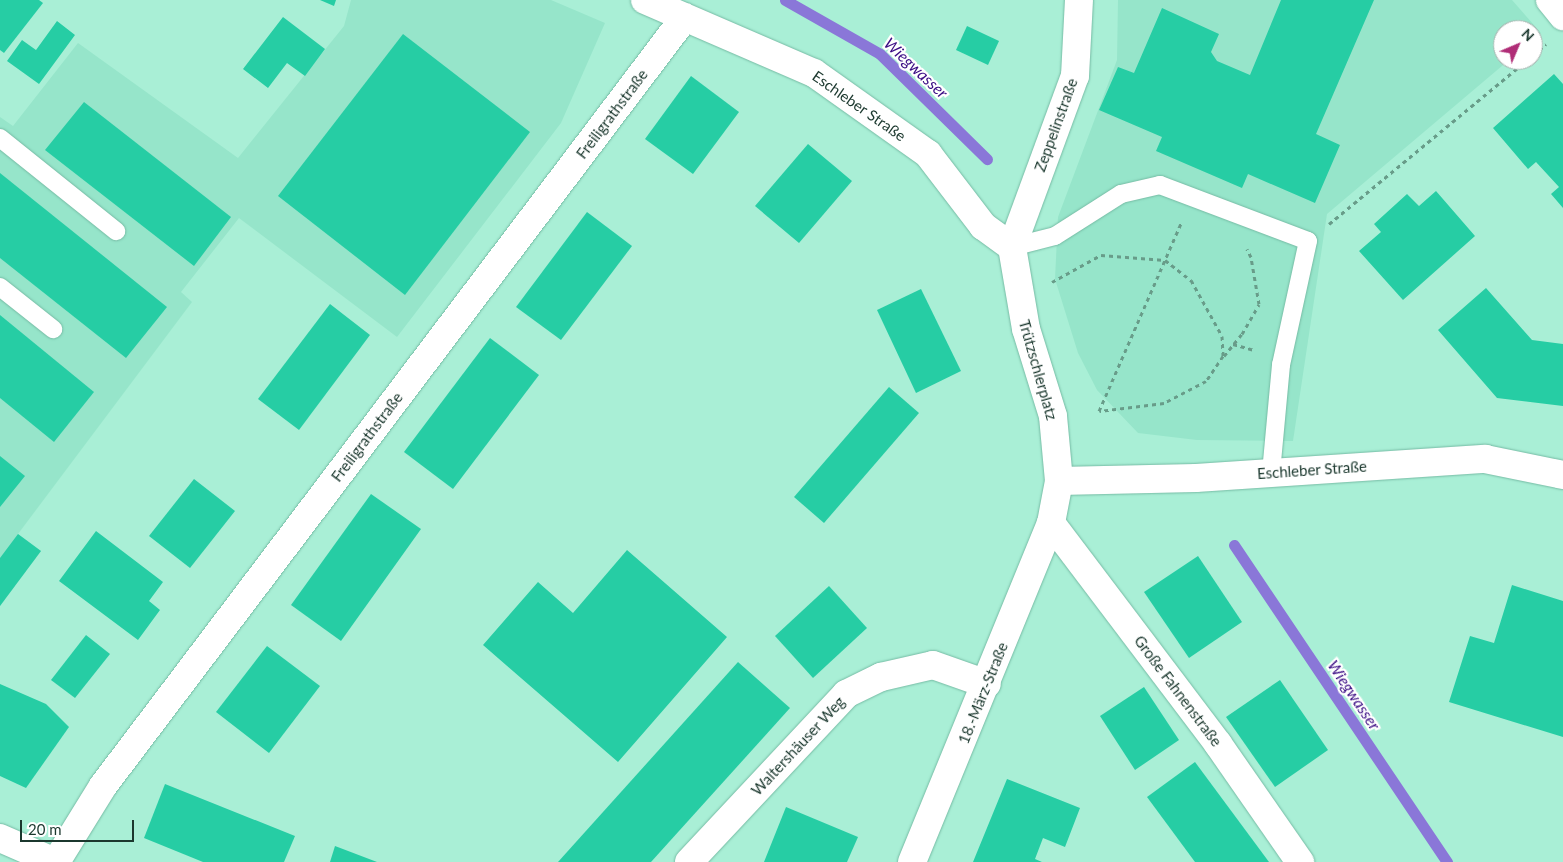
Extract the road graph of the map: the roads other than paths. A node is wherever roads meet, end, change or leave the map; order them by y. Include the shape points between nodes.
1 (645, 0) edge
2 (1079, 0) edge
3 (1550, 0) edge
4 (1563, 16) edge
5 (685, 17) junction
6 (0, 138) edge
7 (116, 231) dead end
8 (1012, 247) junction
9 (0, 287) edge
10 (53, 329) dead end
11 (1271, 473) junction
12 (1563, 475) edge
13 (1059, 481) junction
14 (1051, 523) junction
15 (987, 684) junction
16 (0, 838) edge
17 (56, 862) edge
18 (689, 862) edge
19 (912, 862) edge
20 (1300, 862) edge

1 - 5 street, Eschleber Straße
2 - 8 street, Zeppelinstraße via 1075,76
3 - 4 street
5 - 8 street, Eschleber Straße via 814,73 928,154 983,226
5 - 17 street, Freiligrathstraße via 103,786
6 - 7 lane
8 - 11 lane via 1055,236 1120,194 1160,185 1308,241 1281,365
8 - 13 street, Trützschlerplatz via 1026,329 1054,416
9 - 10 lane
11 - 12 street, Eschleber Straße via 1485,459
11 - 13 street, Eschleber Straße
13 - 14 street, Trützschlerplatz
14 - 15 street, 18.-März-Straße
14 - 20 street, Große Fahnenstraße via 1218,744
15 - 18 street, Waltershäuser Weg via 933,665 881,676 846,694
15 - 19 street, 18.-März-Straße
16 - 17 street

